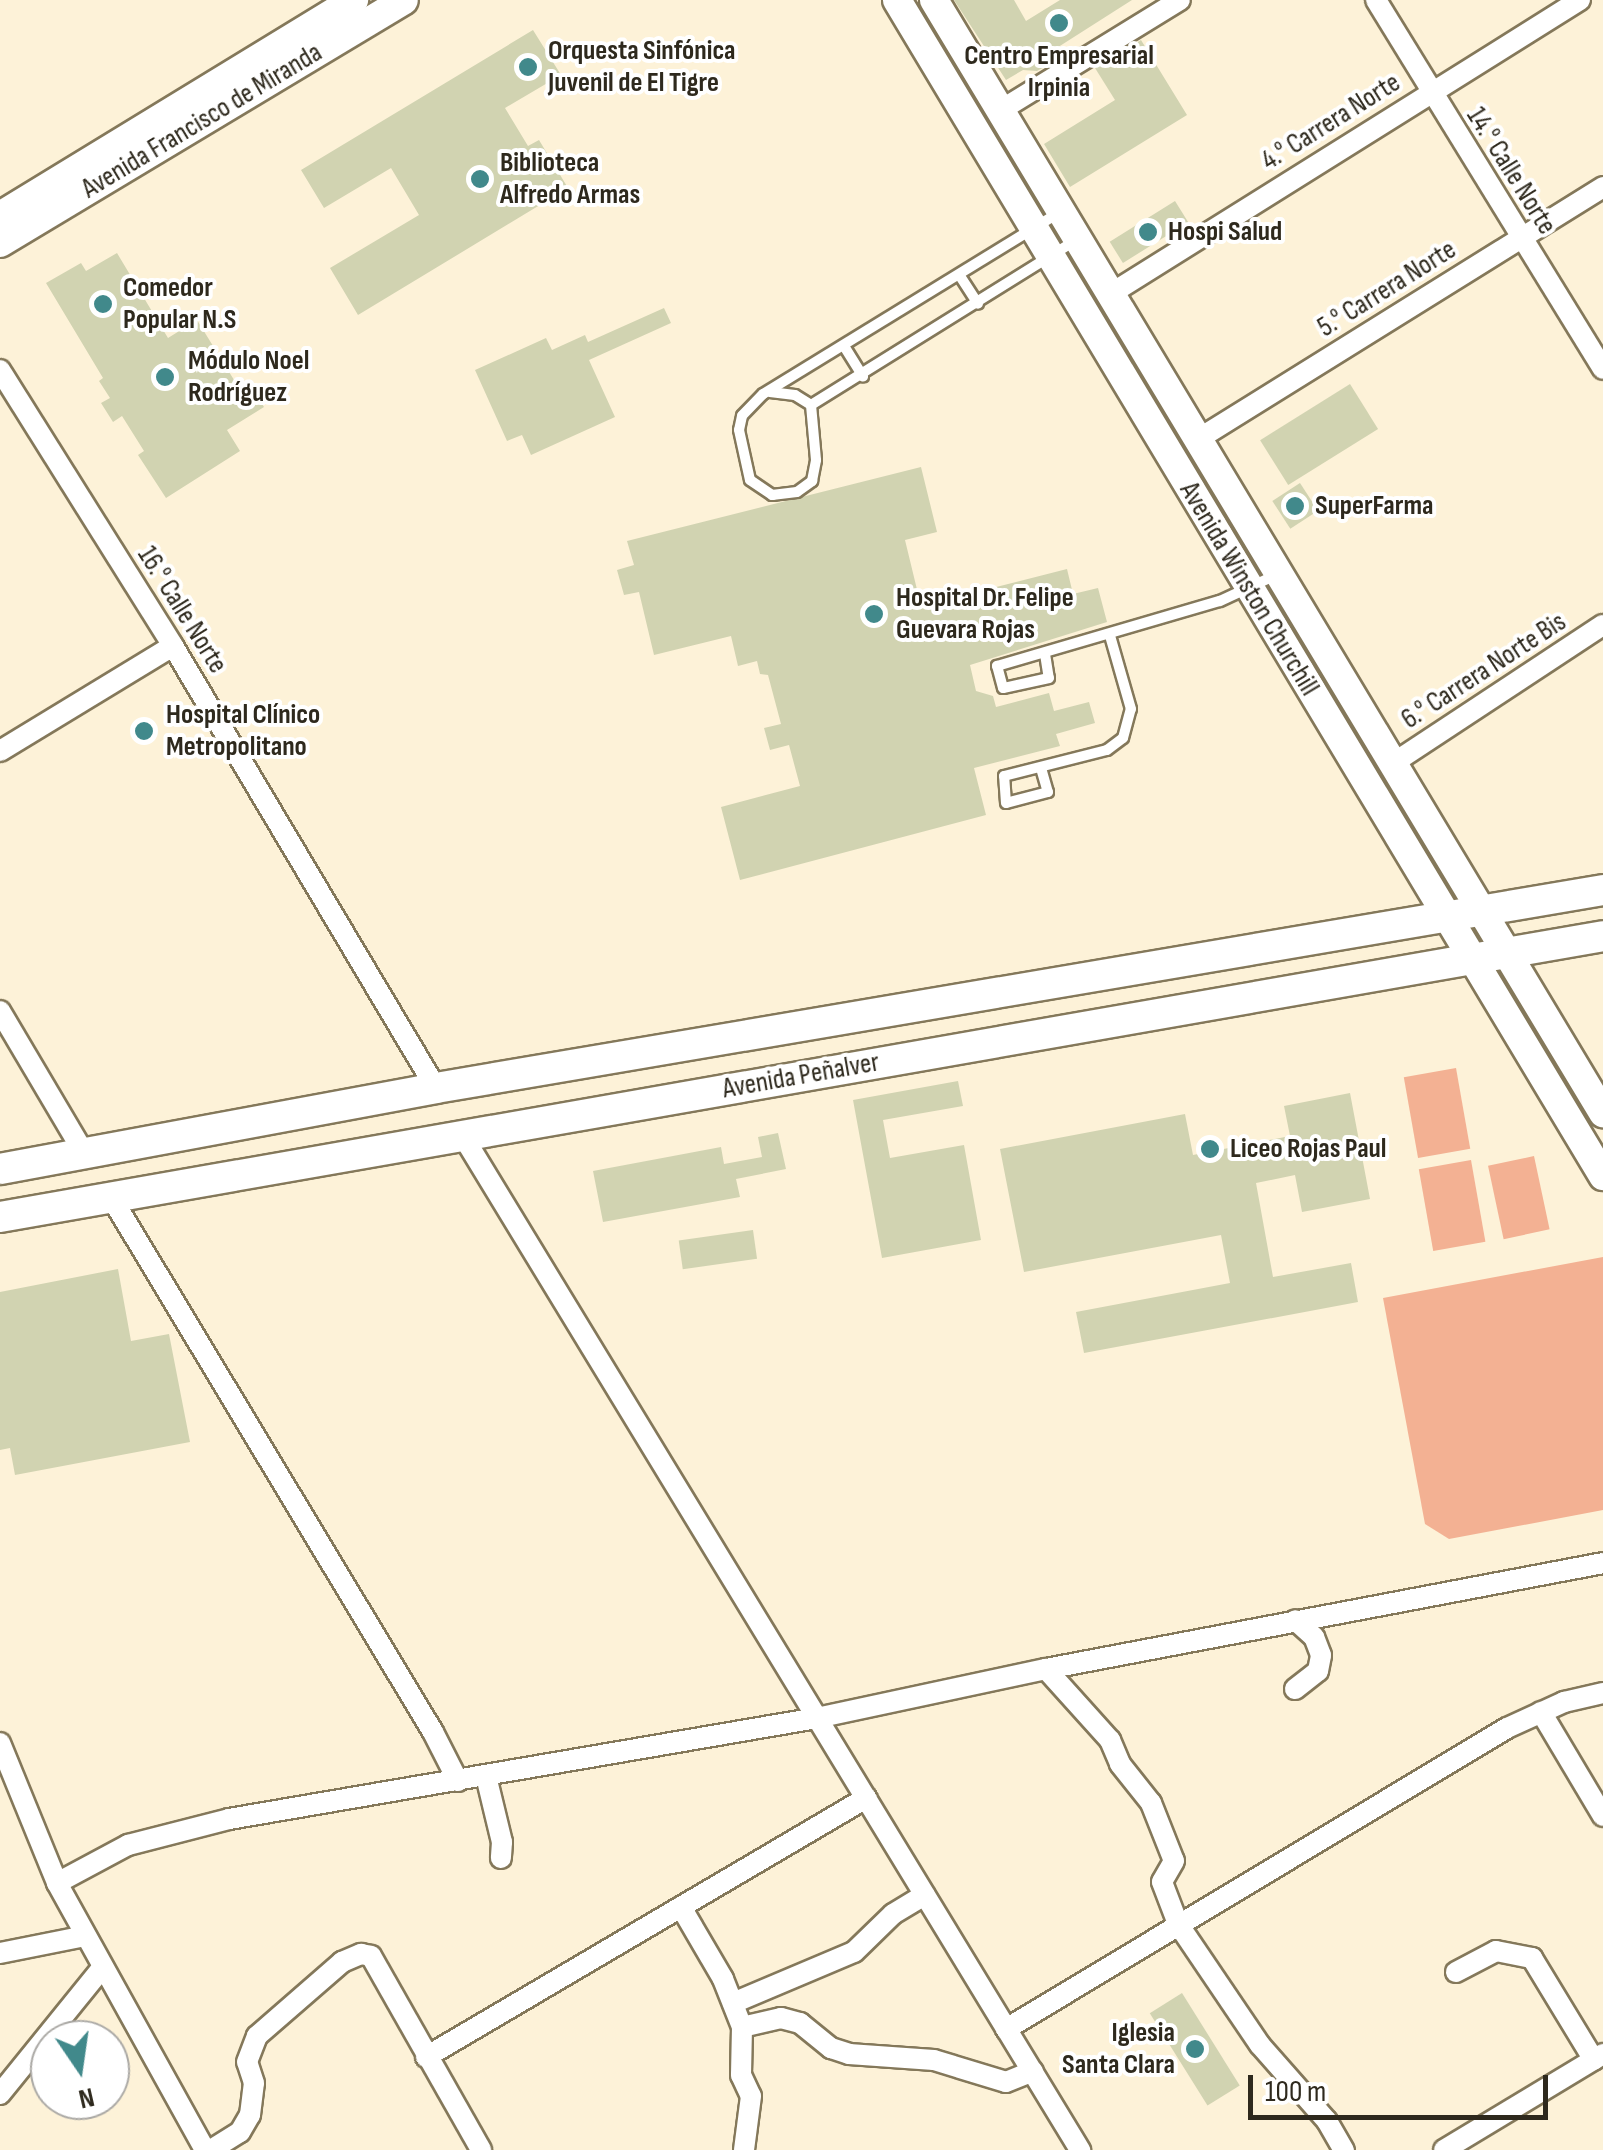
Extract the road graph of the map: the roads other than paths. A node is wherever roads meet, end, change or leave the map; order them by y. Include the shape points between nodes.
1 (354, 0) edge
2 (897, 0) edge
3 (934, 0) edge
4 (1180, 0) edge
5 (1376, 0) edge
6 (1580, 0) edge
7 (394, 2) edge
8 (1430, 92) junction
9 (1001, 110) junction
10 (1603, 187) edge
11 (1062, 211) junction
12 (0, 216) edge
13 (1032, 230) junction
14 (1079, 237) junction
15 (1520, 238) junction
16 (0, 243) edge
17 (1049, 258) junction
18 (960, 276) junction
19 (1112, 293) junction
20 (978, 304) junction
21 (844, 346) junction
22 (1603, 369) edge
23 (0, 370) edge
24 (863, 376) junction
25 (762, 394) junction
26 (811, 406) junction
27 (1200, 438) junction
28 (1281, 572) junction
29 (1249, 590) junction
30 (1603, 625) edge
31 (1110, 636) junction
32 (173, 646) junction
33 (1045, 654) junction
34 (0, 751) edge
35 (1395, 762) junction
36 (1041, 768) junction
37 (1603, 890) edge
38 (1486, 912) junction
39 (1447, 918) junction
40 (1603, 936) edge
41 (1508, 954) junction
42 (1472, 962) junction
43 (0, 1010) edge
44 (436, 1088) junction
45 (1603, 1113) edge
46 (461, 1134) junction
47 (84, 1153) junction
48 (0, 1169) edge
49 (1603, 1176) edge
50 (111, 1197) junction
51 (0, 1216) edge
52 (1603, 1563) edge
53 (1295, 1620) junction
54 (1046, 1668) junction
55 (1295, 1689) dead end
56 (1603, 1693) edge
57 (1540, 1712) junction
58 (817, 1718) junction
59 (0, 1743) edge
60 (486, 1776) junction
61 (458, 1781) junction
62 (866, 1798) junction
63 (1603, 1816) edge
64 (502, 1858) dead end
65 (57, 1884) junction
66 (924, 1895) junction
67 (680, 1907) junction
68 (1178, 1924) junction
69 (85, 1936) junction
70 (0, 1954) edge
71 (102, 1968) junction
72 (1456, 1972) dead end
73 (733, 2003) junction
74 (742, 2027) junction
75 (1006, 2029) junction
76 (426, 2057) junction
77 (1598, 2057) edge
78 (1033, 2071) junction
79 (0, 2094) edge
80 (208, 2150) edge
81 (481, 2150) edge
82 (744, 2150) edge
83 (1080, 2150) edge
84 (1344, 2150) edge
85 (1444, 2150) edge

1 - 12 street, Avenida Francisco de Miranda
2 - 13 street, Avenida Winston Churchill
3 - 9 street, Avenida Winston Churchill
4 - 9 street
5 - 8 street, 14.° Calle Norte
6 - 8 street, 4.° Carrera Norte
7 - 16 street, Avenida Francisco de Miranda
8 - 15 street, 14.° Calle Norte
8 - 19 street, 4.° Carrera Norte
9 - 11 street, Avenida Winston Churchill
10 - 15 street, 5.° Carrera Norte
11 - 13 lane
11 - 14 street, Avenida Winston Churchill
13 - 17 street, Avenida Winston Churchill
13 - 18 lane
14 - 17 lane
14 - 19 street, Avenida Winston Churchill
15 - 22 street, 14.° Calle Norte
15 - 27 street, 5.° Carrera Norte
17 - 20 lane
17 - 29 street, Avenida Winston Churchill
18 - 20 lane
18 - 21 lane
19 - 27 street, Avenida Winston Churchill
20 - 24 lane
21 - 24 lane
21 - 25 lane
23 - 32 street, 16.° Calle Norte
24 - 26 lane
25 - 26 lane via 779,391
25 - 26 lane via 742,416 739,430 750,480 772,495 797,492 812,481
27 - 28 street, Avenida Winston Churchill
28 - 29 lane
28 - 35 street, Avenida Winston Churchill
29 - 31 lane
29 - 39 street, Avenida Winston Churchill
30 - 35 street, 6.° Carrera Norte Bis
31 - 33 lane
31 - 36 lane via 1131,709 1123,738 1107,750
32 - 34 street
32 - 44 street, 16.° Calle Norte
33 - 33 lane via 997,666 1004,688 1049,678
35 - 38 street, Avenida Winston Churchill
36 - 36 lane via 1004,776 1006,803 1048,792
37 - 38 main road, Avenida Peñalver
38 - 39 main road, Avenida Peñalver
38 - 41 street, Avenida Winston Churchill
39 - 42 street, Avenida Winston Churchill
39 - 44 main road, Avenida Peñalver
40 - 41 main road, Avenida Peñalver
41 - 42 main road, Avenida Peñalver
41 - 45 street, Avenida Winston Churchill
42 - 46 main road, Avenida Peñalver
42 - 49 street, Avenida Winston Churchill
43 - 47 street
44 - 47 main road, Avenida Peñalver
46 - 50 main road, Avenida Peñalver
46 - 58 street
47 - 48 main road, Avenida Peñalver
50 - 51 main road, Avenida Peñalver
50 - 61 street
52 - 53 street
53 - 54 street
53 - 55 street via 1314,1637 1320,1654 1318,1671
54 - 58 street
54 - 68 street via 1110,1740 1151,1803 1174,1862 1162,1882
56 - 57 street
57 - 63 street
57 - 68 street
58 - 60 street
58 - 62 street
59 - 65 street
60 - 61 street
60 - 64 street
61 - 65 street via 166,1833 96,1859
62 - 66 street
62 - 67 street
65 - 69 street
66 - 73 street via 854,1952
66 - 75 street
67 - 73 street
67 - 76 street
68 - 75 street
68 - 84 street via 1260,2046 1327,2120
69 - 70 street
69 - 71 street
71 - 79 street
71 - 80 street
72 - 77 street via 1496,1952 1532,1958
73 - 74 street
74 - 78 street via 781,2018 850,2054 934,2060 1006,2082
74 - 82 street via 741,2075 750,2096
75 - 78 street
76 - 80 street via 371,1956 342,1962 257,2036 248,2062 254,2083 250,2116 240,2132
76 - 81 street
77 - 85 street
78 - 83 street

